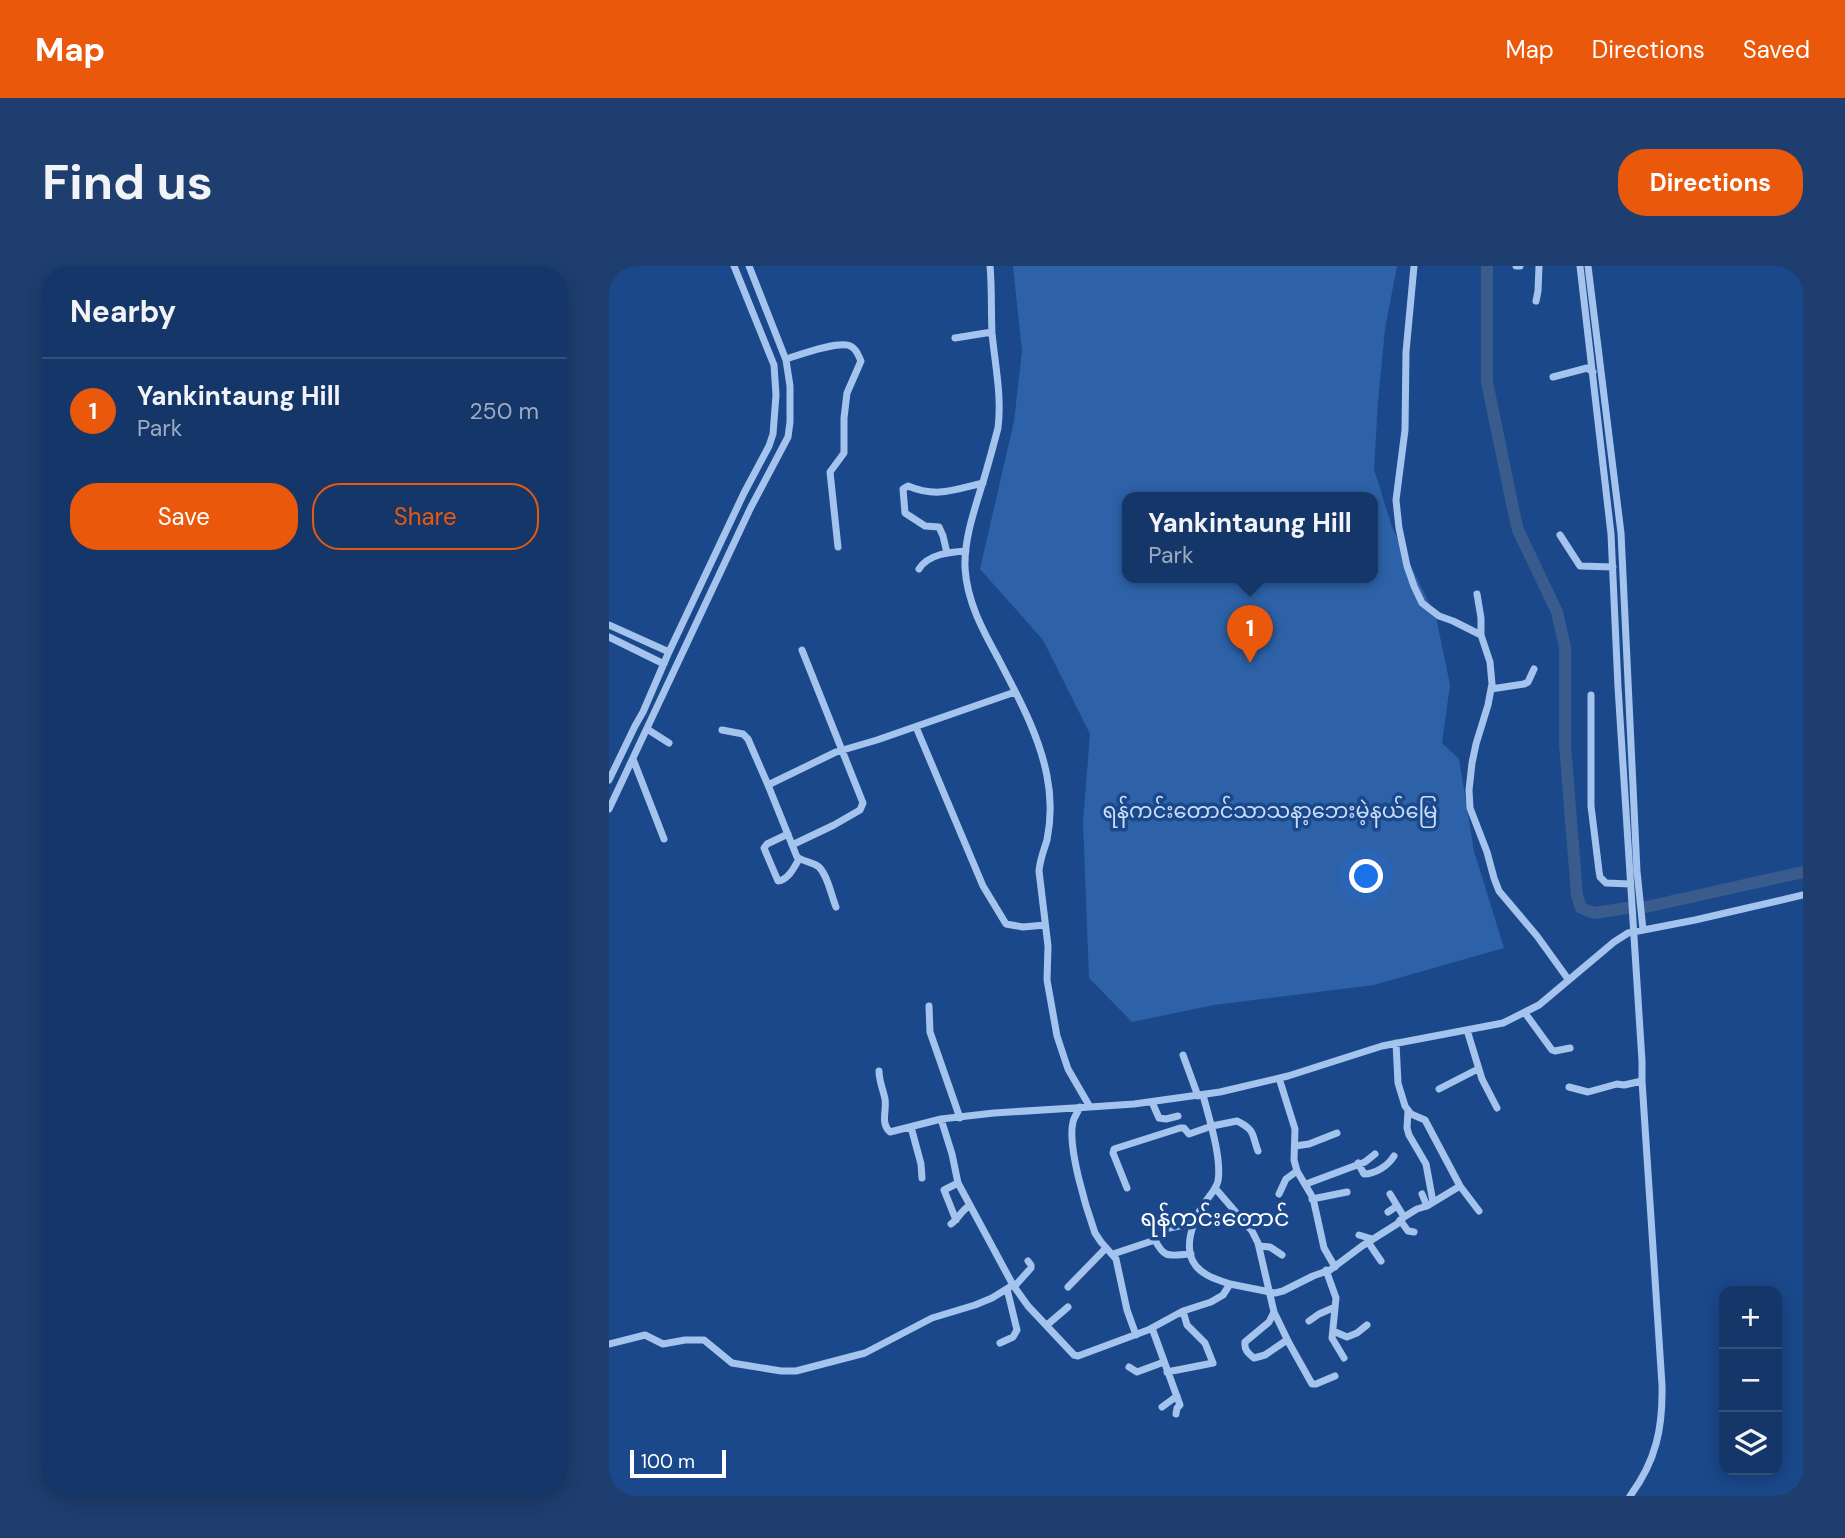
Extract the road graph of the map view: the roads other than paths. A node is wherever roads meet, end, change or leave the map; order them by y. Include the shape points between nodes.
1 (734, 266) edge
2 (749, 266) edge
3 (990, 266) edge
4 (1414, 266) edge
5 (1539, 266) edge
6 (1580, 266) edge
7 (1588, 266) edge
8 (1536, 301) dead end
9 (992, 332) junction
10 (955, 338) dead end
11 (786, 359) junction
12 (1593, 372) junction
13 (1553, 377) dead end
14 (983, 483) junction
15 (1560, 535) dead end
16 (838, 547) dead end
17 (966, 551) junction
18 (947, 553) junction
19 (1613, 568) junction
20 (919, 569) dead end
21 (1477, 594) dead end
22 (1619, 597) junction
23 (609, 625) edge
24 (1481, 635) junction
25 (609, 637) edge
26 (802, 650) dead end
27 (669, 653) junction
28 (664, 663) junction
29 (1534, 669) dead end
30 (1491, 689) junction
31 (1015, 692) junction
32 (1591, 695) dead end
33 (916, 727) junction
34 (647, 729) junction
35 (722, 730) dead end
36 (669, 743) dead end
37 (842, 750) junction
38 (633, 759) junction
39 (609, 780) edge
40 (768, 785) junction
41 (609, 809) edge
42 (788, 834) junction
43 (664, 839) dead end
44 (792, 845) junction
45 (799, 859) junction
46 (1630, 884) junction
47 (1803, 895) edge
48 (835, 907) dead end
49 (1045, 925) junction
50 (1638, 930) junction
51 (1568, 979) junction
52 (929, 1006) dead end
53 (1525, 1013) junction
54 (1467, 1030) junction
55 (1396, 1043) junction
56 (1570, 1048) dead end
57 (1183, 1055) dead end
58 (1478, 1069) junction
59 (879, 1071) dead end
60 (1279, 1079) junction
61 (1642, 1081) junction
62 (1569, 1087) dead end
63 (1439, 1089) dead end
64 (1200, 1096) junction
65 (1152, 1102) junction
66 (1080, 1107) junction
67 (1090, 1107) junction
68 (1497, 1108) dead end
69 (1408, 1111) junction
70 (1178, 1116) dead end
71 (960, 1118) junction
72 (941, 1119) junction
73 (1212, 1126) junction
74 (911, 1127) junction
75 (1337, 1133) dead end
76 (1295, 1146) junction
77 (1258, 1152) dead end
78 (1375, 1154) dead end
79 (1394, 1156) dead end
80 (1359, 1163) junction
81 (1297, 1171) junction
82 (922, 1178) dead end
83 (958, 1183) junction
84 (1306, 1184) junction
85 (1460, 1186) junction
86 (1127, 1188) dead end
87 (1215, 1188) junction
88 (1347, 1192) dead end
89 (1279, 1194) dead end
90 (1390, 1194) dead end
91 (1422, 1194) dead end
92 (1313, 1199) junction
93 (968, 1203) junction
94 (1430, 1204) junction
95 (1397, 1206) junction
96 (950, 1207) junction
97 (1479, 1211) dead end
98 (1388, 1212) dead end
99 (1402, 1219) junction
100 (1195, 1223) junction
101 (1164, 1228) dead end
102 (1413, 1232) dead end
103 (1359, 1235) dead end
104 (1370, 1241) junction
105 (1259, 1246) junction
106 (1106, 1248) junction
107 (1113, 1254) junction
108 (1191, 1254) junction
109 (1282, 1255) dead end
110 (1028, 1261) dead end
111 (1381, 1261) dead end
112 (1335, 1267) junction
113 (1326, 1270) junction
114 (1230, 1284) junction
115 (1011, 1287) junction
116 (1068, 1287) dead end
117 (1270, 1292) junction
118 (1068, 1307) dead end
119 (1335, 1307) junction
120 (1183, 1311) junction
121 (1274, 1312) junction
122 (1310, 1321) dead end
123 (1047, 1325) junction
124 (1367, 1325) dead end
125 (1152, 1328) junction
126 (1333, 1331) junction
127 (1136, 1335) junction
128 (1287, 1340) junction
129 (1000, 1342) dead end
130 (609, 1344) edge
131 (1344, 1359) dead end
132 (1164, 1362) junction
133 (1129, 1367) dead end
134 (1167, 1372) junction
135 (1335, 1376) dead end
136 (1177, 1396) junction
137 (1162, 1407) dead end
138 (1176, 1414) dead end
139 (1630, 1496) edge

1 - 27 street via 774,365 773,434
2 - 11 street
3 - 9 street
4 - 24 street via 1405,430 1396,500 1400,537 1422,603
5 - 8 street
6 - 12 street
7 - 22 street via 1621,533
9 - 10 street
9 - 14 street via 999,416
11 - 16 street via 849,345 861,361 846,401 844,453 830,472
11 - 34 street via 788,437
12 - 13 street via 1587,368
12 - 19 street
14 - 17 street
14 - 18 street via 942,493 903,489 905,513 925,526 939,527
15 - 19 street via 1580,566
17 - 18 street
17 - 31 street via 966,579 975,613
18 - 20 street via 926,560
19 - 22 street
21 - 24 street
22 - 46 street
22 - 50 street via 1632,741
23 - 27 street
24 - 30 street via 1490,662
25 - 28 street
26 - 37 street
27 - 28 street
28 - 39 street
29 - 30 street via 1524,684
30 - 51 street via 1472,763 1470,808 1499,891
31 - 33 street
31 - 49 street via 1047,775 1049,821 1039,861
32 - 46 street via 1591,806 1600,877 1606,883
33 - 37 street
33 - 49 street via 996,909 1006,924
34 - 36 street
34 - 38 street
35 - 40 street via 748,739
37 - 40 street
37 - 44 street via 863,807
38 - 41 street
38 - 43 street
40 - 42 street
42 - 44 street
42 - 45 street via 764,848 778,881 788,876
44 - 45 street
45 - 48 street via 821,869
46 - 50 street
47 - 50 street
49 - 67 street via 1047,980 1058,1036 1068,1069
50 - 51 street via 1614,942
50 - 61 street
51 - 53 street
52 - 71 street via 930,1032
53 - 54 street
53 - 56 street via 1552,1050
54 - 55 street
54 - 58 street
55 - 60 street
55 - 69 street via 1398,1083
57 - 64 street
58 - 63 street
58 - 68 street
59 - 74 street via 887,1129 894,1132
60 - 64 street
60 - 76 street via 1295,1129
61 - 62 street via 1588,1092
61 - 139 street via 1662,1401 1656,1447
64 - 65 street
64 - 73 street
65 - 67 street
65 - 70 street via 1159,1118
66 - 67 street
66 - 71 street
66 - 106 street via 1072,1127 1074,1155 1095,1233
69 - 85 street via 1425,1120
69 - 94 street via 1409,1135 1426,1164
71 - 72 street
72 - 74 street
72 - 83 street
73 - 77 street via 1241,1122 1255,1136
73 - 86 street via 1189,1133 1180,1128 1114,1150
73 - 87 street via 1218,1172
74 - 82 street
75 - 76 street
76 - 81 street
78 - 80 street
79 - 80 street via 1367,1175
80 - 84 street
81 - 84 street
81 - 89 street via 1286,1179
83 - 93 street
83 - 96 street via 944,1190
84 - 92 street
85 - 94 street
85 - 97 street
87 - 100 street
87 - 105 street
88 - 92 street
90 - 95 street
91 - 94 street
92 - 112 street via 1322,1241
93 - 96 street
93 - 96 street via 953,1222
93 - 115 street
94 - 99 street
95 - 98 street
95 - 99 street
99 - 102 street
99 - 104 street
100 - 101 street
100 - 108 street
103 - 104 street
104 - 111 street
104 - 112 street
105 - 109 street
105 - 117 street
106 - 107 street
106 - 116 street
107 - 108 street via 1155,1240 1165,1254
107 - 127 street
108 - 114 street via 1196,1267
110 - 115 street via 1031,1268
112 - 113 street
113 - 117 street via 1283,1291
113 - 119 street via 1336,1296
114 - 117 street
114 - 120 street via 1219,1297
115 - 123 street
115 - 129 street via 1017,1330
115 - 130 street via 975,1305 932,1318 865,1353 796,1371 732,1363 704,1340 663,1344 645,1335
117 - 121 street
118 - 123 street
119 - 122 street
119 - 126 street
120 - 125 street
120 - 134 street via 1187,1325 1205,1343 1213,1363
121 - 128 street
121 - 128 street via 1245,1342 1247,1353 1260,1357
123 - 127 street via 1078,1356
124 - 126 street via 1347,1338
125 - 127 street
125 - 132 street
126 - 131 street
128 - 135 street via 1312,1384
132 - 133 street via 1140,1372
132 - 134 street
134 - 136 street
136 - 137 street
136 - 138 street

